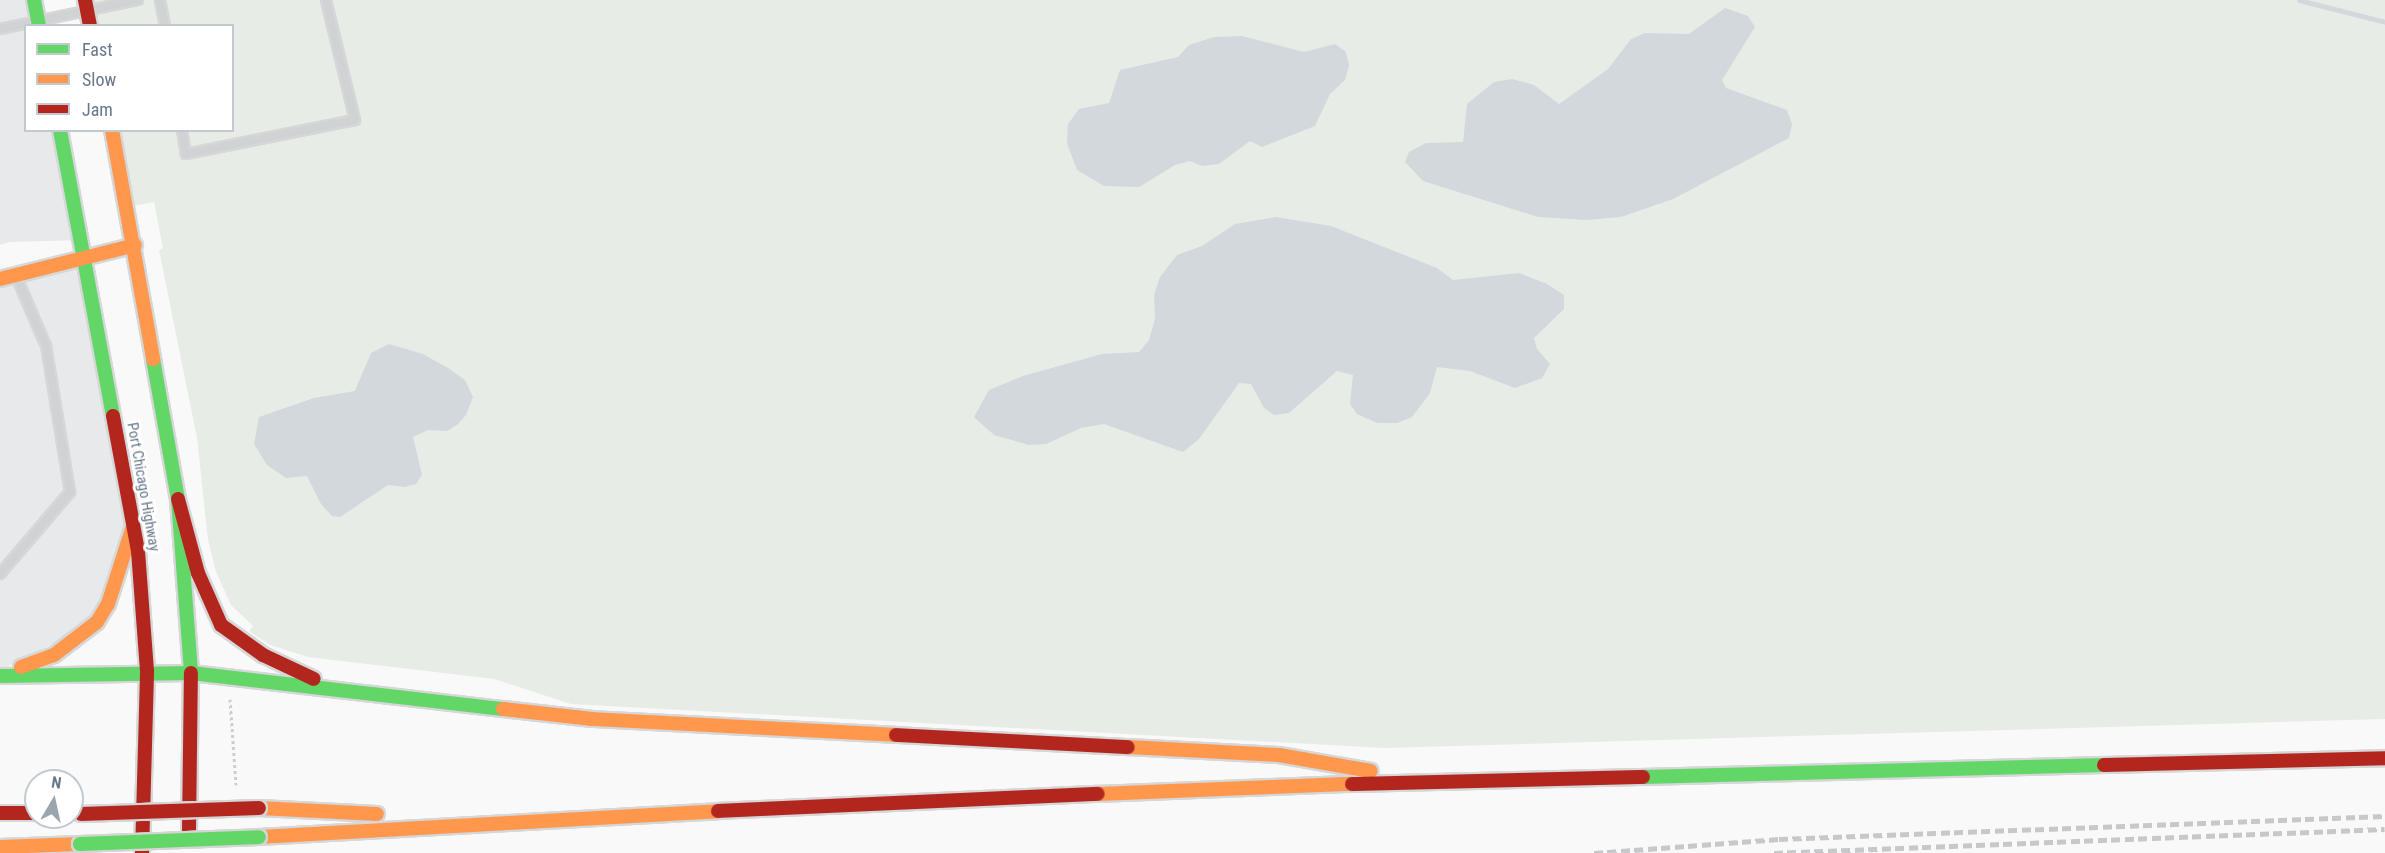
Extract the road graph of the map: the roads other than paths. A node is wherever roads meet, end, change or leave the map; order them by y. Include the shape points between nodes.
1 (34, 0) edge
2 (138, 0) edge
3 (160, 0) edge
4 (326, 0) edge
5 (86, 5) edge
6 (39, 22) edge
7 (90, 24) edge
8 (165, 24) edge
9 (24, 25) edge
10 (0, 29) edge
11 (60, 132) edge
12 (112, 132) edge
13 (182, 132) edge
14 (135, 245) junction
15 (86, 257) junction
16 (15, 274) junction
17 (0, 279) edge
18 (178, 499) junction
19 (133, 526) junction
20 (0, 574) edge
21 (0, 670) edge
22 (147, 671) junction
23 (191, 673) junction
24 (0, 676) edge
25 (334, 688) junction
26 (2385, 758) edge
27 (1426, 781) junction
28 (0, 813) edge
29 (24, 813) edge
30 (84, 814) edge
31 (514, 820) junction
32 (0, 847) edge
33 (142, 853) edge
34 (189, 853) edge

1 - 6 main road
2 - 5 lane
3 - 8 lane
4 - 13 lane via 355,120 186,154
5 - 6 lane
5 - 7 main road
9 - 10 lane
11 - 15 main road, Port Chicago Highway
12 - 14 main road, Port Chicago Highway
14 - 15 main road
14 - 18 main road, Port Chicago Highway
15 - 16 main road
15 - 19 main road, Port Chicago Highway
16 - 17 main road
16 - 20 lane via 46,346 70,492
18 - 23 main road, Port Chicago Highway
18 - 25 main road via 198,573 221,625 263,655
19 - 21 main road via 108,604 97,622 54,655 27,666
19 - 22 main road, Port Chicago Highway
22 - 23 main road
22 - 24 main road
22 - 33 main road, Port Chicago Highway
23 - 25 main road
23 - 34 main road, Port Chicago Highway
25 - 27 main road via 592,719 1279,755
26 - 27 main road
27 - 31 main road
28 - 29 main road
30 - 31 main road, bridge via 259,808
31 - 32 main road, bridge via 259,837

